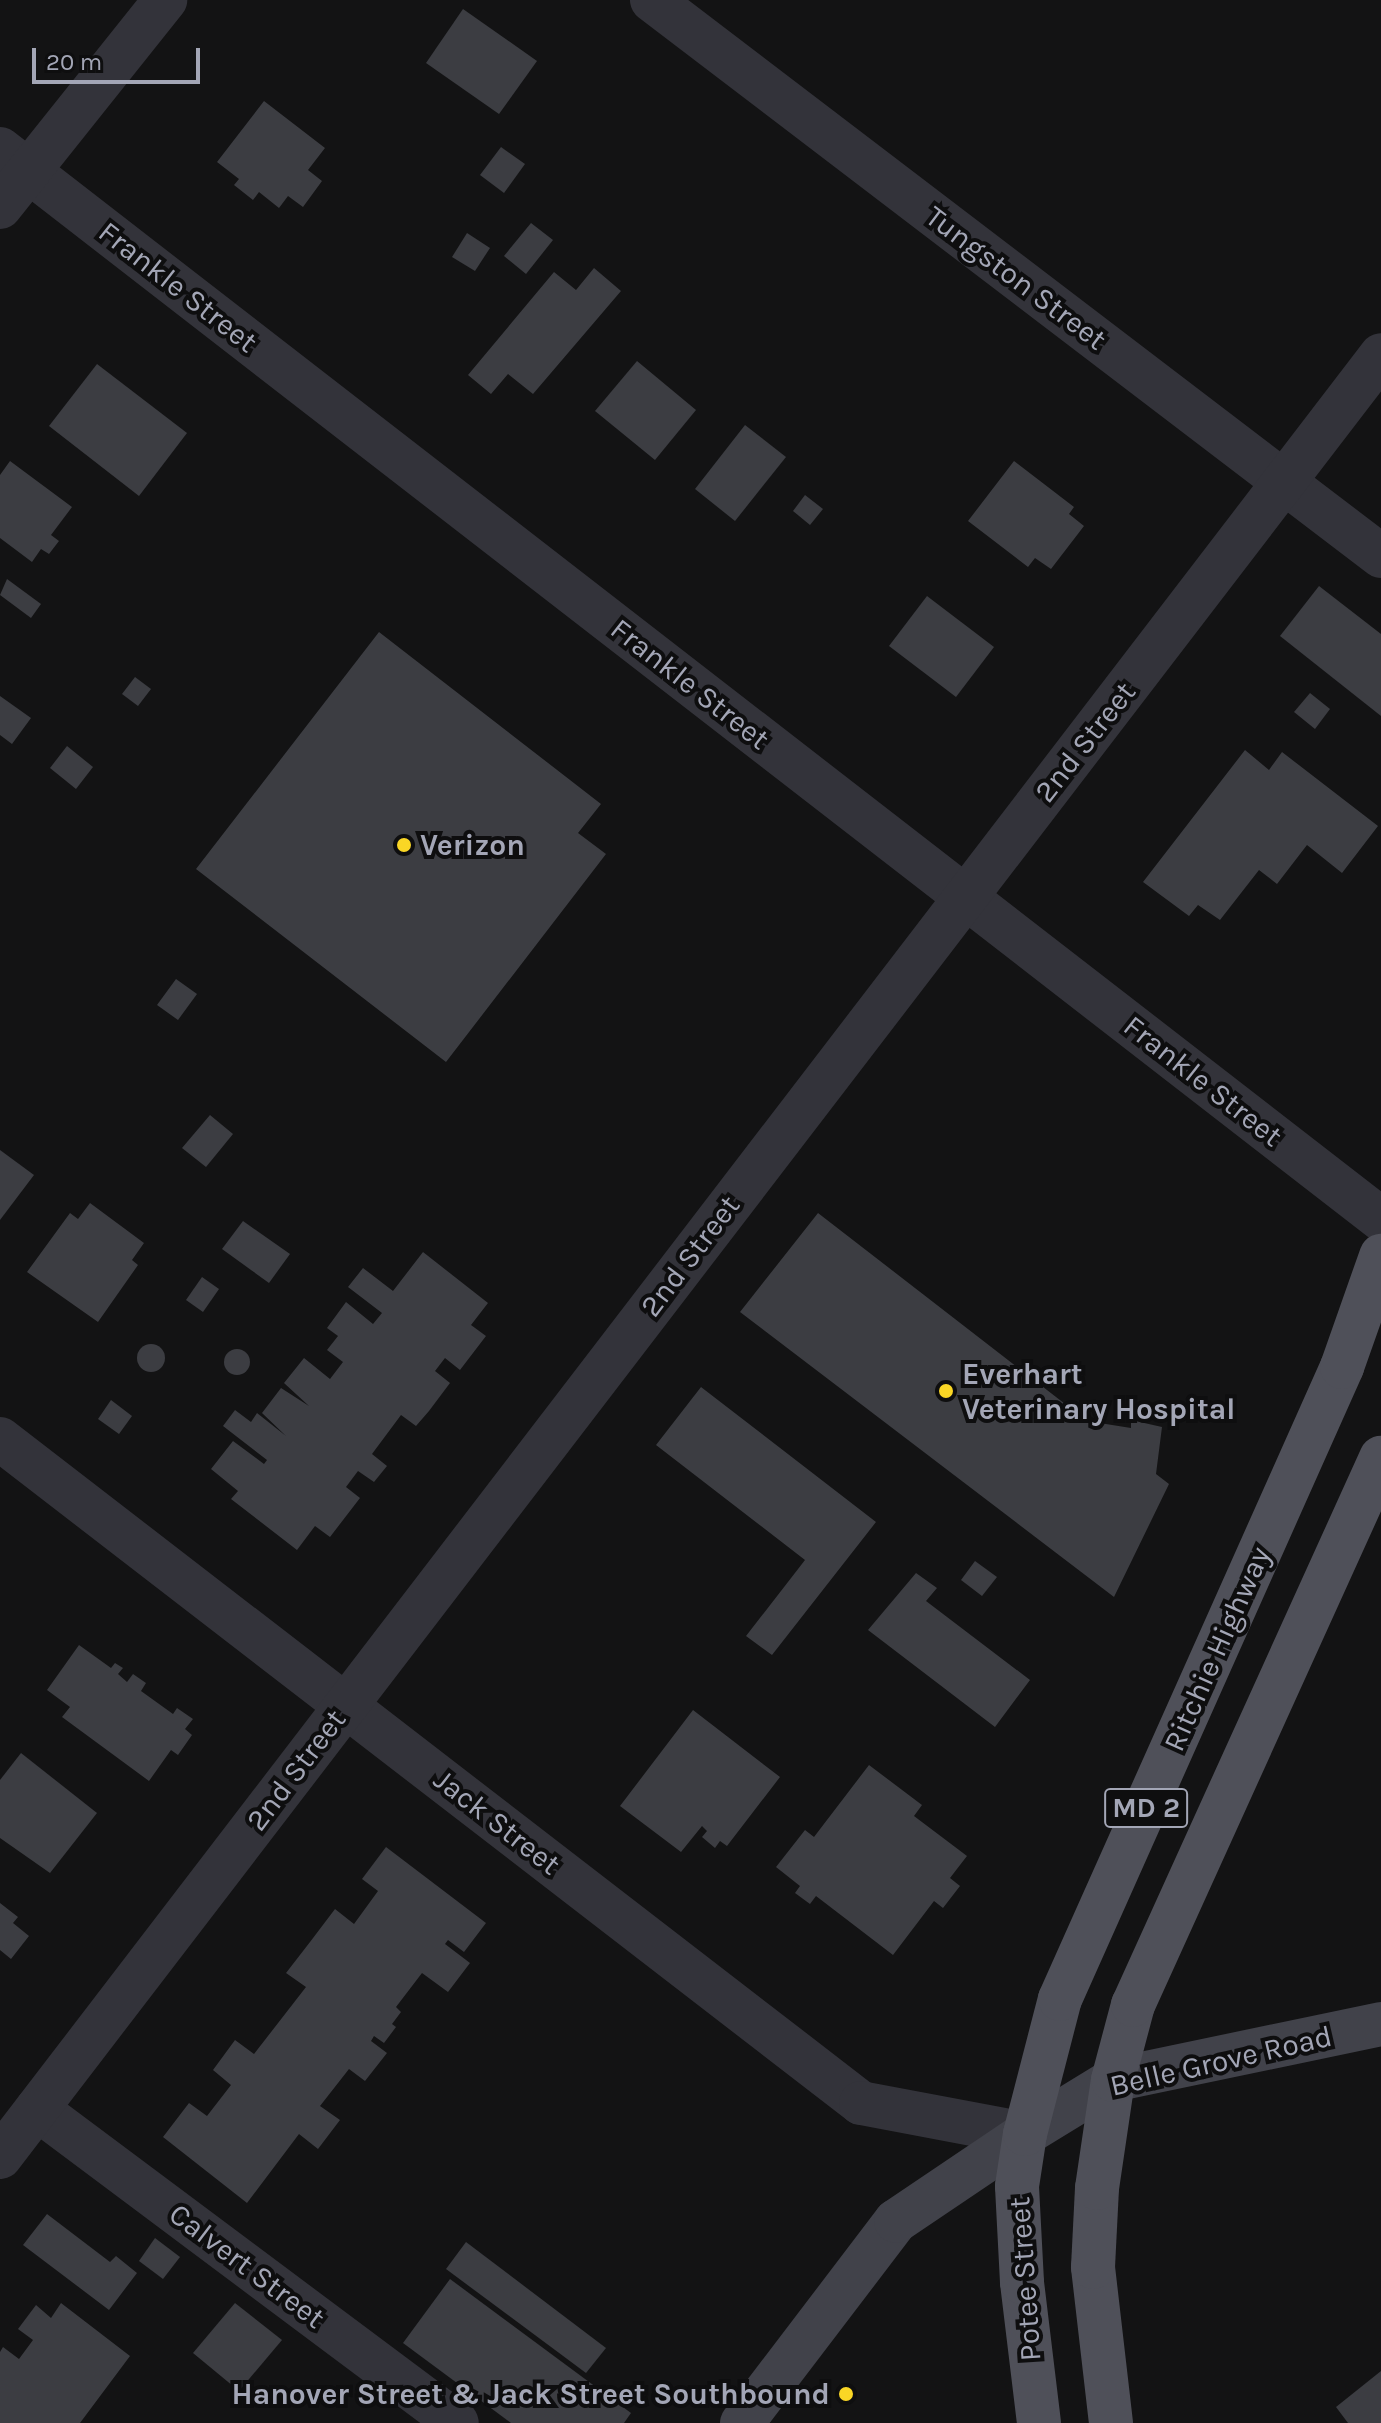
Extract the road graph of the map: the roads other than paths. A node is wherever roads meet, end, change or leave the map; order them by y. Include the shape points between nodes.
1 (165, 0) edge
2 (652, 0) edge
3 (14, 160) edge
4 (0, 207) edge
5 (1381, 355) edge
6 (1285, 482) junction
7 (1381, 556) edge
8 (965, 897) junction
9 (1381, 1219) edge
10 (1381, 1256) edge
11 (0, 1439) edge
12 (1381, 1458) edge
13 (345, 1705) junction
14 (1381, 2024) edge
15 (1113, 2080) junction
16 (37, 2109) junction
17 (1025, 2134) junction
18 (0, 2157) edge
19 (457, 2423) edge
20 (742, 2423) edge
21 (1039, 2423) edge
22 (1111, 2423) edge

1 - 3 street
2 - 6 street, Tungston Street
3 - 4 street
3 - 8 street, Frankle Street
5 - 6 street, 2nd Street
6 - 7 street, Tungston Street
6 - 8 street, 2nd Street
8 - 9 street, Frankle Street
8 - 13 street, 2nd Street
10 - 17 main road, Ritchie Highway / MD 2 via 1342,1367 1060,1999
11 - 13 street, Jack Street
12 - 15 main road, MD 2 via 1133,2005
13 - 16 street, 2nd Street
13 - 17 street, Jack Street via 861,2103
14 - 15 main road, Belle Grove Road
15 - 17 main road, Belle Grove Road
15 - 22 main road, MD 2 via 1097,2188 1093,2267
16 - 18 street, 2nd Street
16 - 19 street, Calvert Street
17 - 20 main road, Belle Grove Road via 896,2221
17 - 21 main road, Potee Street / MD 2 via 1017,2186

